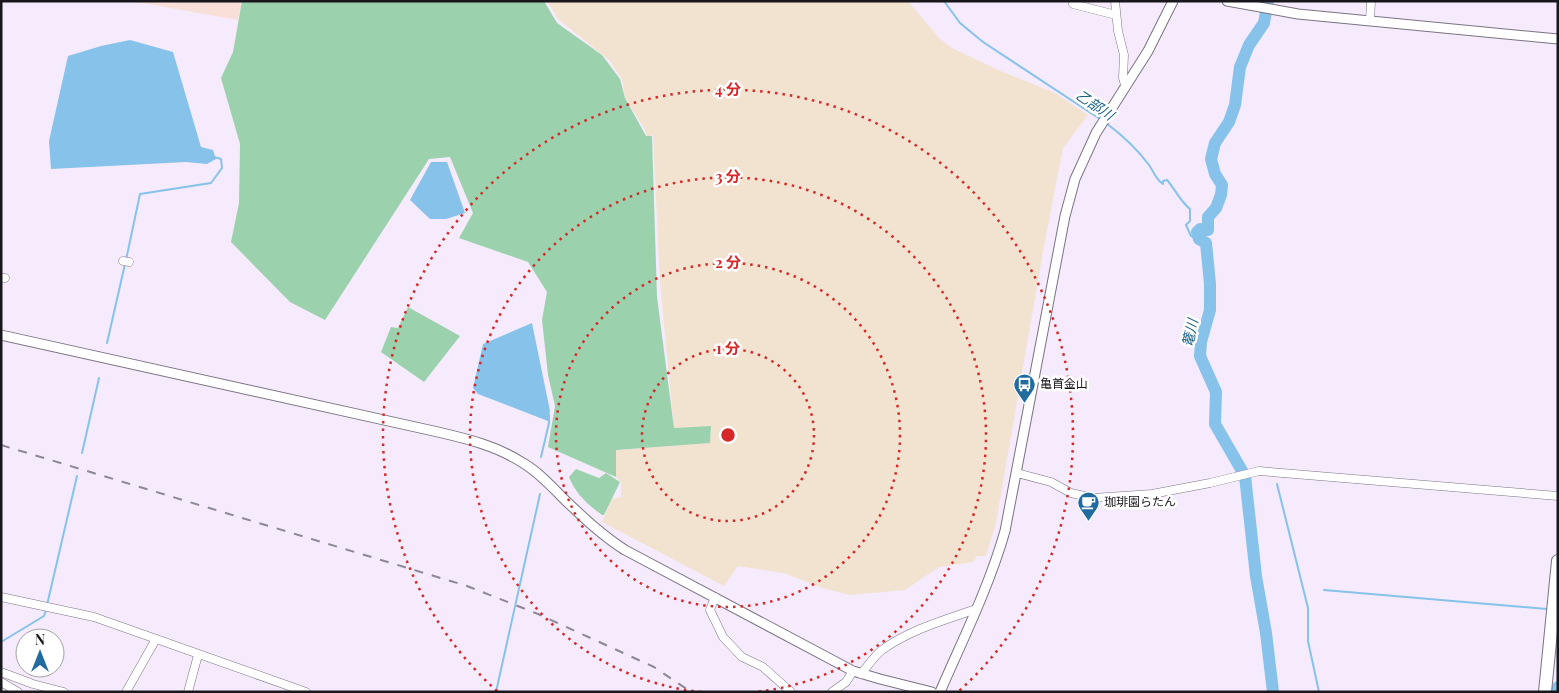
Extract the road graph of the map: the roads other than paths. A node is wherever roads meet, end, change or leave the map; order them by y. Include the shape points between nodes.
1 (1074, 1) edge
2 (1115, 1) edge
3 (1173, 1) edge
4 (1227, 1) edge
5 (1371, 1) edge
6 (1116, 15) junction
7 (1370, 21) junction
8 (1558, 39) edge
9 (1125, 85) junction
10 (1, 335) edge
11 (1017, 473) junction
12 (1558, 496) edge
13 (1558, 561) edge
14 (1, 597) edge
15 (715, 597) junction
16 (976, 609) junction
17 (156, 639) junction
18 (198, 655) junction
19 (1, 672) edge
20 (857, 672) junction
21 (1, 682) edge
22 (18, 692) edge
23 (64, 692) edge
24 (126, 692) edge
25 (188, 692) edge
26 (306, 692) edge
27 (791, 692) edge
28 (832, 692) edge
29 (932, 692) edge
30 (940, 692) edge
31 (1545, 692) edge

1 - 6 street via 1073,4
2 - 6 street
3 - 9 street via 1148,51
4 - 7 street
5 - 7 street
6 - 9 street via 1124,49
7 - 8 street
9 - 11 street via 1084,156 1075,180 1065,216
10 - 15 street via 468,438 491,446 534,471 613,542
11 - 12 street via 1093,498 1152,494 1259,471
11 - 16 street via 998,555
13 - 31 highway
14 - 17 street via 94,618
15 - 20 street
15 - 27 street via 710,610 723,637 742,657 763,667
16 - 20 street via 908,635
16 - 30 street
17 - 18 street
17 - 24 street
18 - 25 street
18 - 26 street
19 - 23 street
20 - 28 street
20 - 29 street
21 - 22 street

